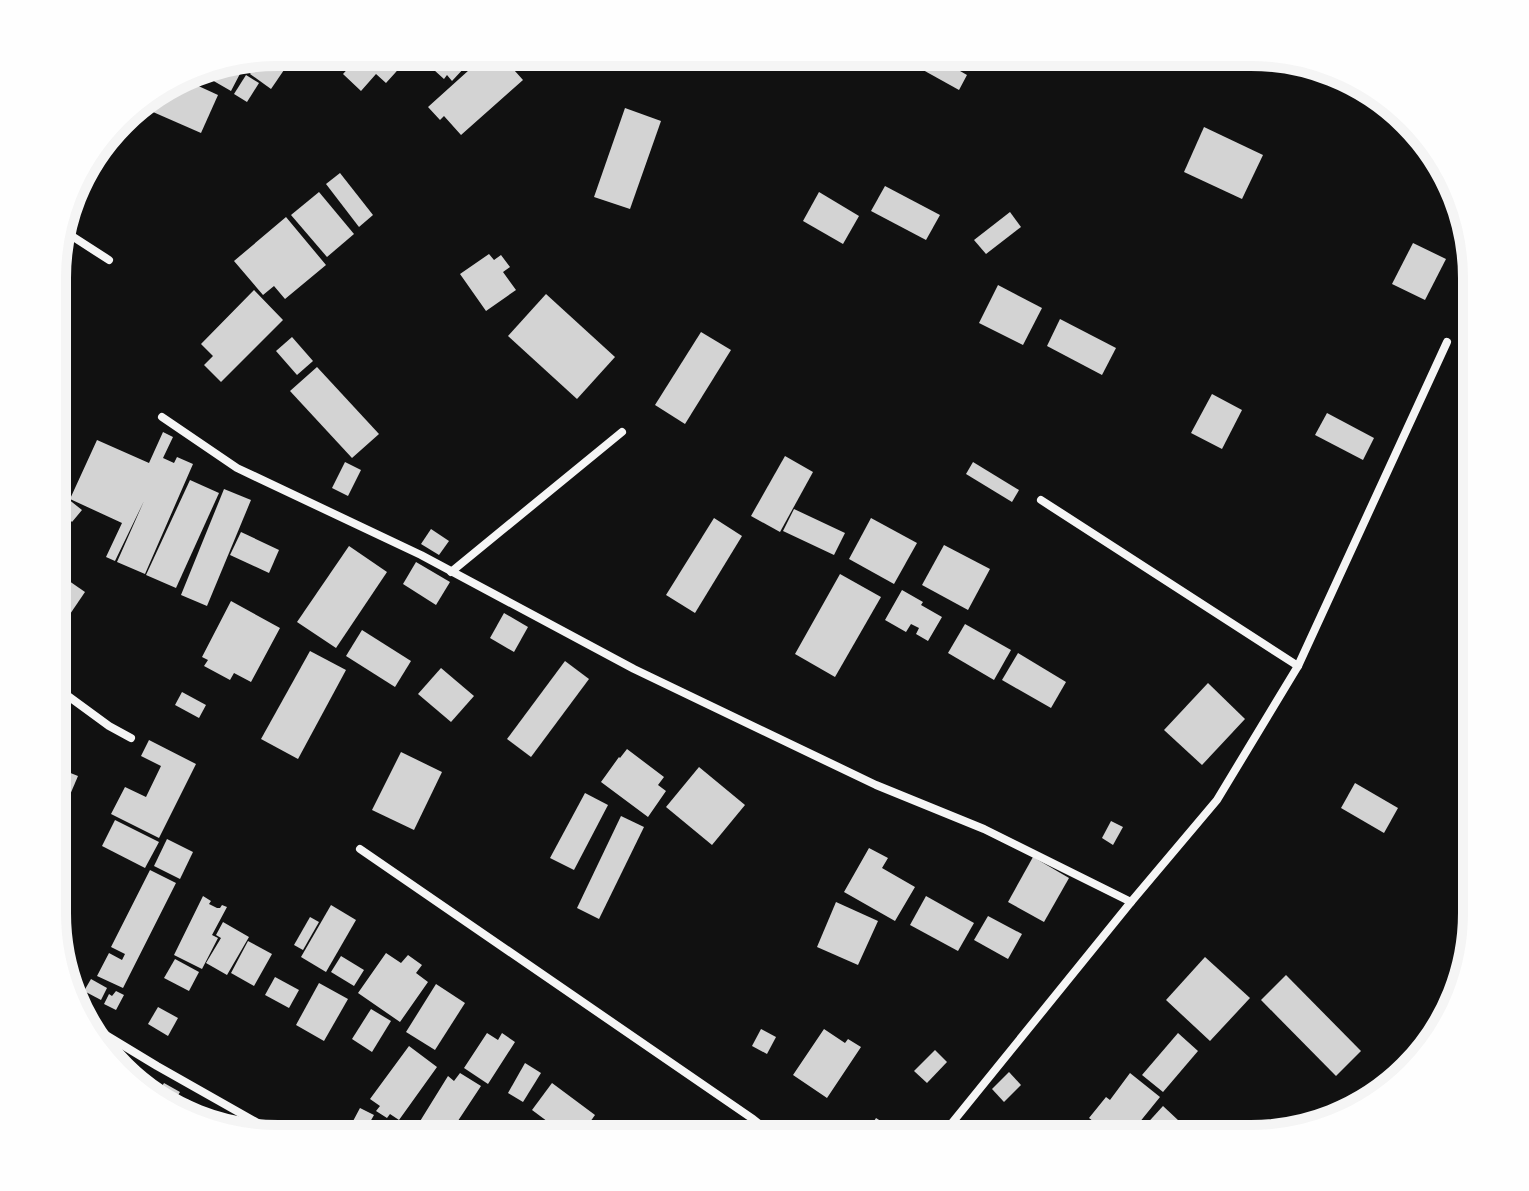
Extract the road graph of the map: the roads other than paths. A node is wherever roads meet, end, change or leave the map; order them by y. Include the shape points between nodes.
1 (70, 235) edge
2 (109, 260) dead end
3 (1447, 342) dead end
4 (162, 417) dead end
5 (622, 432) dead end
6 (1041, 500) dead end
7 (451, 572) junction
8 (1298, 666) junction
9 (66, 696) edge
10 (131, 738) dead end
11 (360, 849) dead end
12 (1131, 902) junction
13 (104, 1034) edge
14 (260, 1124) edge
15 (760, 1125) edge
16 (950, 1125) edge

1 - 2 street
3 - 8 street
4 - 7 street via 237,468
5 - 7 street
6 - 8 street
7 - 12 street via 634,669
8 - 12 street via 1217,800
9 - 10 street
11 - 15 street
12 - 16 street
13 - 14 street

